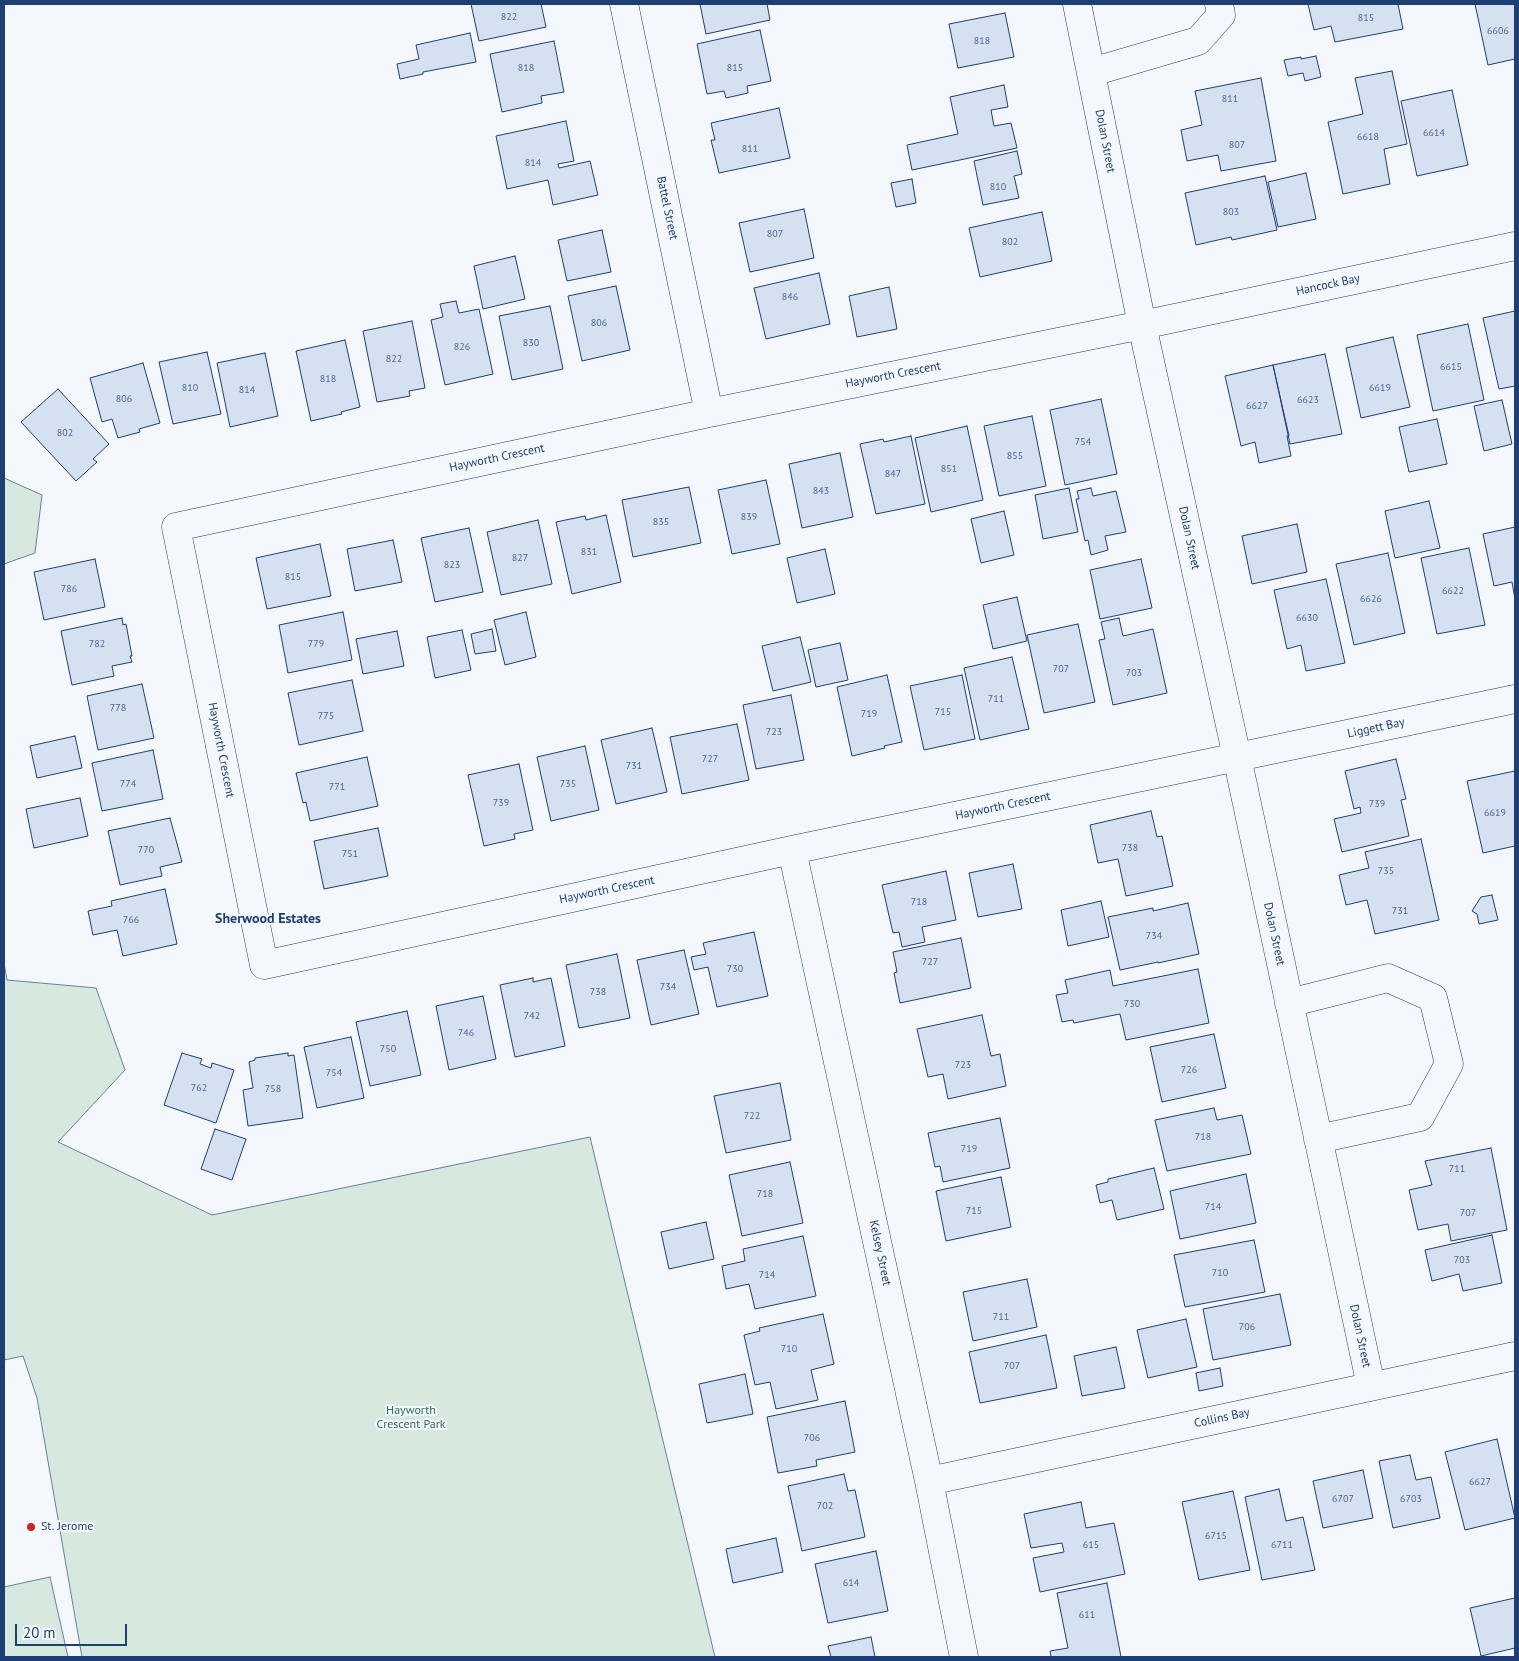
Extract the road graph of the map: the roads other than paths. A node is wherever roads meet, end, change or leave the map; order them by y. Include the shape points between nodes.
1 (624, 4) edge
2 (1077, 4) edge
3 (1219, 4) edge
4 (1092, 72) junction
5 (1515, 246) edge
6 (1142, 325) junction
7 (709, 413) junction
8 (1515, 699) edge
9 (1237, 757) junction
10 (792, 850) junction
11 (1289, 1003) junction
12 (1318, 1139) junction
13 (1515, 1356) edge
14 (1371, 1386) junction
15 (929, 1481) junction
16 (964, 1657) edge

1 - 7 street, Battel Street
2 - 4 street, Dolan Street
3 - 4 street via 1221,15 1198,42
4 - 6 street, Dolan Street
5 - 6 street, Hancock Bay
6 - 7 street, Hayworth Crescent
6 - 9 street, Dolan Street
7 - 10 street, Hayworth Crescent via 176,527 264,965
8 - 9 street, Liggett Bay
9 - 10 street, Hayworth Crescent
9 - 11 street, Dolan Street
10 - 15 street, Kelsey Street
11 - 12 street, Dolan Street
11 - 12 street via 1388,978 1433,998 1449,1064 1420,1117
12 - 14 street, Dolan Street
13 - 14 street, Collins Bay
14 - 15 street, Collins Bay
15 - 16 street, Kelsey Street

